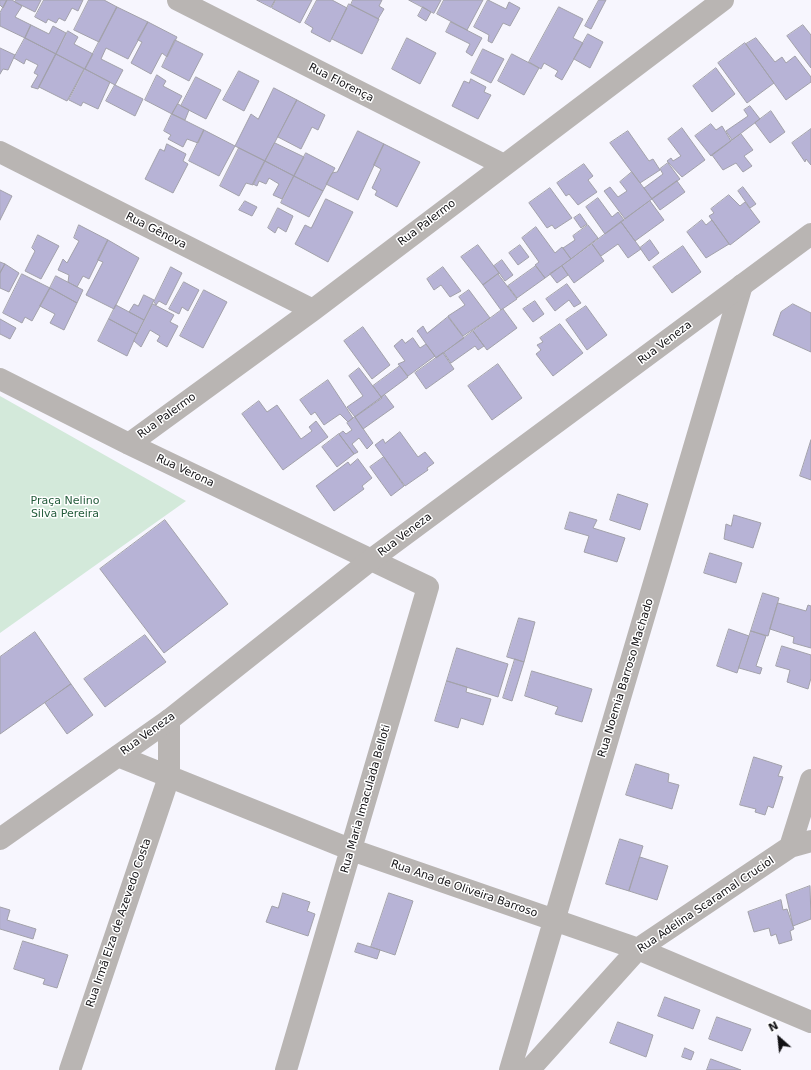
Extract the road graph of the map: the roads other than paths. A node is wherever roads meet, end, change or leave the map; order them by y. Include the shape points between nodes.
1 (178, 0) edge
2 (723, 0) edge
3 (0, 152) edge
4 (504, 165) junction
5 (811, 234) edge
6 (742, 285) junction
7 (312, 310) junction
8 (0, 379) edge
9 (129, 444) junction
10 (372, 559) junction
11 (169, 720) junction
12 (118, 756) junction
13 (169, 777) junction
14 (811, 780) edge
15 (0, 839) edge
16 (811, 841) edge
17 (790, 847) junction
18 (352, 850) junction
19 (554, 921) junction
20 (638, 949) junction
21 (811, 1022) edge
22 (70, 1070) edge
23 (286, 1070) edge
24 (510, 1070) edge
25 (529, 1070) edge

1 - 4 street, Rua Florença
2 - 4 street, Rua Palermo
3 - 7 street, Rua Gênova
4 - 7 street, Rua Palermo
5 - 6 street, Rua Veneza
6 - 10 street, Rua Veneza
6 - 19 street, Rua Noemia Barroso Machado
7 - 9 street, Rua Palermo
8 - 9 street, Rua Verona
9 - 10 street, Rua Verona
10 - 11 street, Rua Veneza
10 - 18 street, Rua Maria Imaculada Belloti via 428,587
11 - 12 street, Rua Veneza
11 - 13 street, Rua Irmã Elza de Azevedo Costa
12 - 13 street, Rua Ana de Oliveira Barroso
12 - 15 street, Rua Veneza
13 - 18 street, Rua Ana de Oliveira Barroso
13 - 22 street, Rua Irmã Elza de Azevedo Costa
14 - 17 street
16 - 17 street, Rua Adelina Scaramal Cruciol
17 - 20 street, Rua Adelina Scaramal Cruciol
18 - 19 street, Rua Ana de Oliveira Barroso
18 - 23 street, Rua Maria Imaculada Belloti
19 - 20 street, Rua Ana de Oliveira Barroso
19 - 24 street, Rua Noemia Barroso Machado
20 - 21 street, Rua Ana de Oliveira Barroso
20 - 25 street, Rua Adelina Scaramal Cruciol

